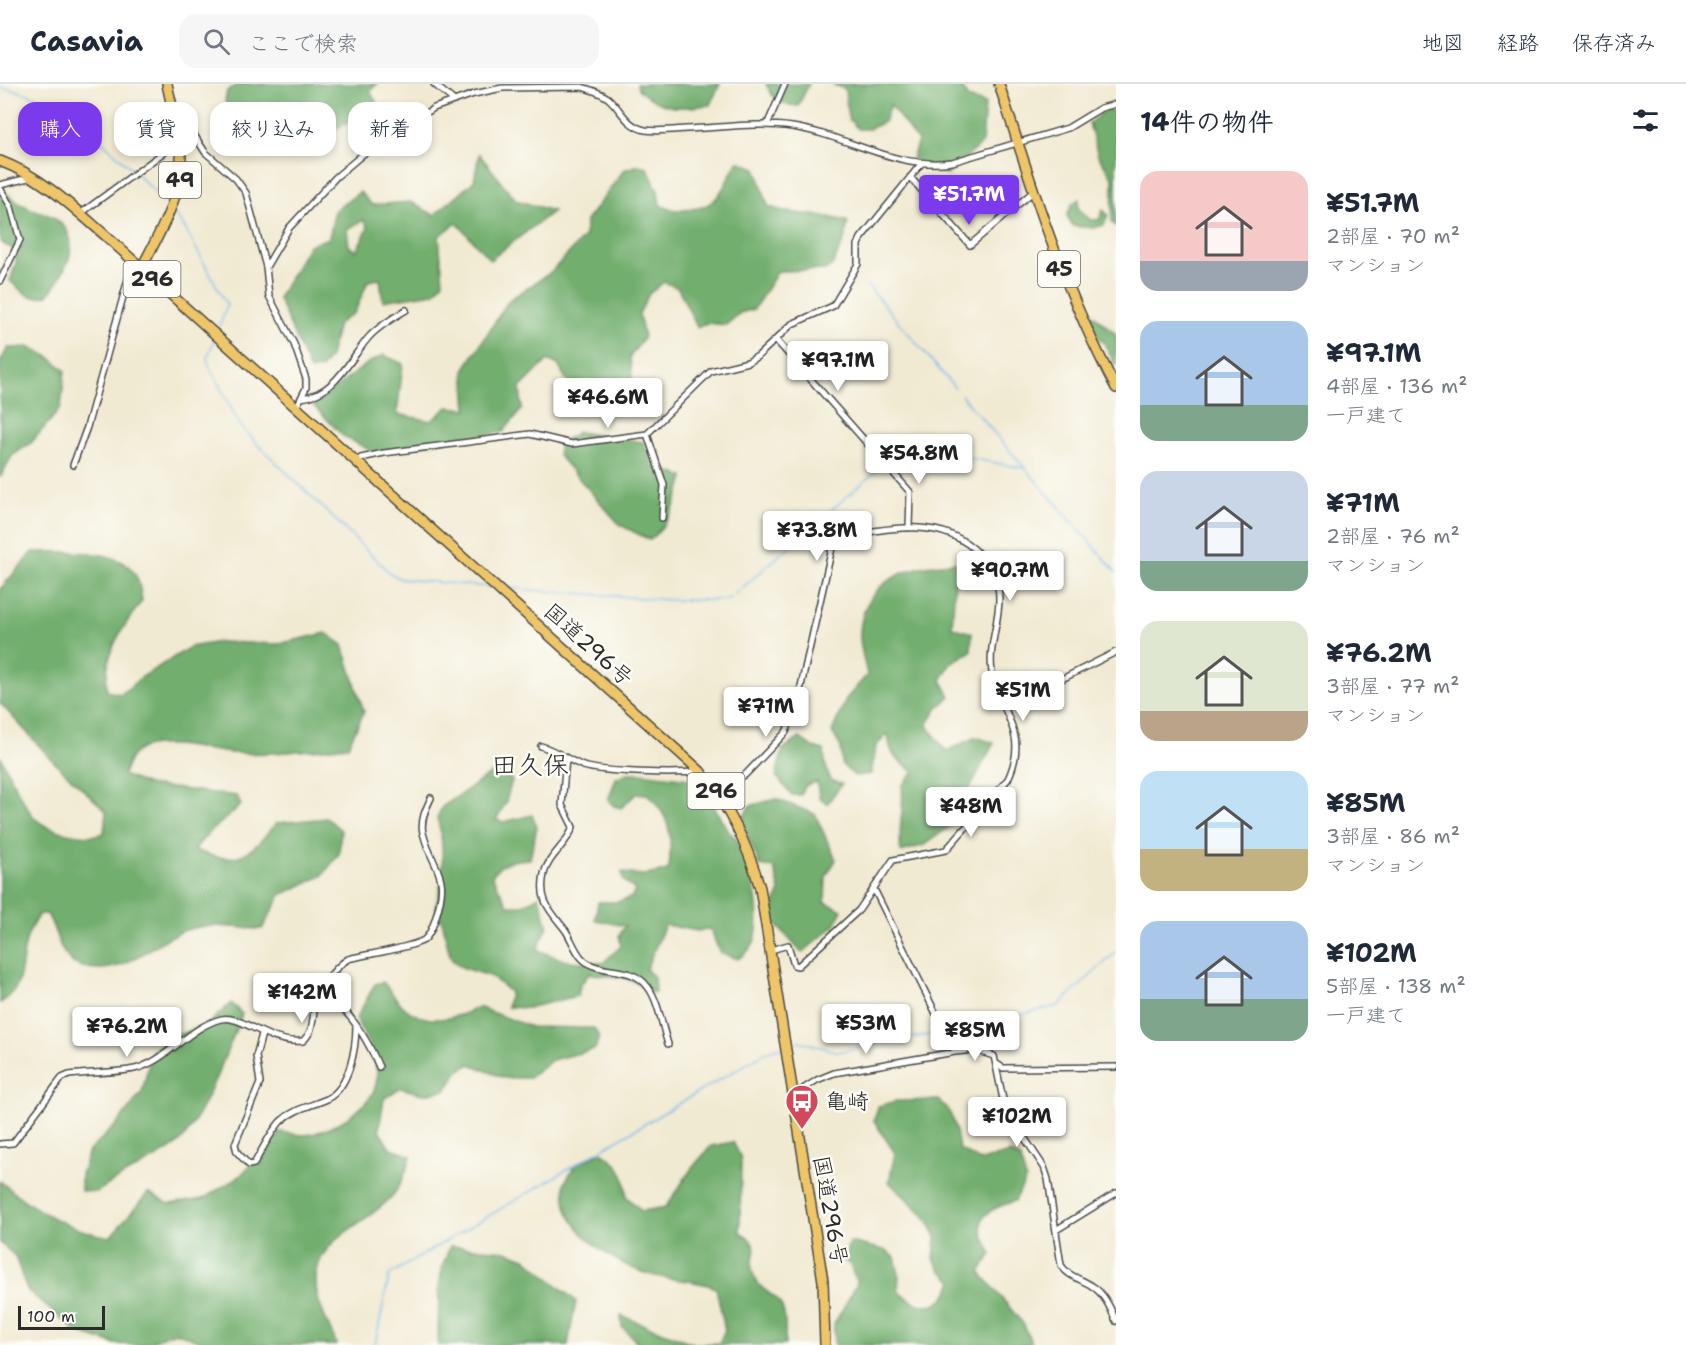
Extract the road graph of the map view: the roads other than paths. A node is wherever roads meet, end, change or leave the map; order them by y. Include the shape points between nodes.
1 (167, 84) edge
2 (434, 84) edge
3 (785, 84) edge
4 (999, 84) edge
5 (531, 86) edge
6 (453, 100) junction
7 (171, 102) edge
8 (1116, 104) edge
9 (767, 125) junction
10 (198, 142) edge
11 (1018, 143) junction
12 (159, 156) edge
13 (179, 156) edge
14 (0, 161) edge
15 (921, 164) junction
16 (32, 177) junction
17 (910, 177) junction
18 (0, 186) edge
19 (1034, 191) junction
20 (80, 214) junction
21 (133, 261) junction
22 (266, 267) junction
23 (141, 269) junction
24 (0, 281) edge
25 (406, 310) dead end
26 (776, 340) junction
27 (1116, 388) edge
28 (302, 398) junction
29 (296, 408) junction
30 (646, 434) junction
31 (356, 462) junction
32 (73, 465) dead end
33 (662, 518) dead end
34 (909, 528) junction
35 (1116, 652) edge
36 (1006, 706) junction
37 (541, 746) dead end
38 (566, 758) junction
39 (700, 771) junction
40 (713, 788) junction
41 (431, 798) dead end
42 (874, 889) junction
43 (771, 950) junction
44 (321, 991) junction
45 (356, 1025) junction
46 (262, 1034) junction
47 (668, 1044) dead end
48 (955, 1052) junction
49 (997, 1064) junction
50 (380, 1067) dead end
51 (1116, 1067) edge
52 (791, 1096) junction
53 (0, 1144) edge
54 (1116, 1192) edge
55 (1056, 1230) junction
56 (1116, 1321) edge
57 (825, 1345) edge

1 - 7 main road, 49
2 - 6 street
3 - 9 street
4 - 11 main road, 45
5 - 6 street via 502,88
5 - 9 street via 593,90 609,99 625,119 644,130
6 - 22 street via 362,155 336,177 289,228
8 - 11 street via 1101,108 1068,128
9 - 15 street via 815,132 899,161
10 - 22 street via 243,187
11 - 15 street via 952,162
11 - 19 main road, 45
12 - 20 street
13 - 23 main road, 49 via 175,199
14 - 16 main road, 国道296号 / 296
15 - 17 street
16 - 18 street
16 - 20 main road, 国道296号 / 296
17 - 19 street via 970,244
17 - 26 street via 861,238 858,264 833,306 792,324
18 - 24 street via 11,207 20,240
19 - 27 main road, 45 via 1071,296
20 - 21 main road, 国道296号 / 296
21 - 23 main road, 国道296号 / 296
21 - 32 street
22 - 28 street via 269,296 294,344 306,379
23 - 29 main road, 国道296号 / 296
25 - 28 street via 369,336 340,378
26 - 30 street via 748,362 711,371
26 - 34 street via 910,492
28 - 29 street
29 - 31 main road, 国道296号 / 296
30 - 31 street via 572,444 530,434 384,453
30 - 33 street via 664,485
31 - 39 main road, 国道296号 / 296
34 - 36 street via 934,528 966,540 996,574 999,603 991,661 994,682
34 - 40 street via 870,531 834,542 797,704 786,732 746,775
35 - 36 street
36 - 42 street via 1018,744 1008,779 946,850 893,860
37 - 38 street
38 - 39 street via 606,770
38 - 47 street via 562,805 573,827 544,871 545,902 550,915 584,960 594,966 623,970 648,987
39 - 40 main road, 国道296号 / 296
40 - 43 main road, 国道296号 / 296 via 751,855
41 - 44 street via 423,832 440,871 442,890 427,937 348,959 339,964
42 - 43 street via 860,910 798,966 794,965 788,945
42 - 48 street
43 - 52 main road, 国道296号 / 296
44 - 45 street via 346,1011
44 - 46 street via 313,1027 303,1041 276,1040
45 - 46 street via 352,1058 338,1090 282,1120 254,1164 249,1165 235,1144 260,1083 256,1056
45 - 50 street
46 - 53 street via 240,1021 221,1019 137,1069 69,1075 62,1078 21,1135 13,1143
48 - 49 street via 982,1052 994,1056
48 - 52 street via 834,1073
49 - 51 street via 1003,1068
49 - 55 street via 1005,1109 1044,1167
52 - 57 main road, 国道296号 / 296 via 823,1281
54 - 55 street
55 - 56 street via 1061,1265 1101,1293

